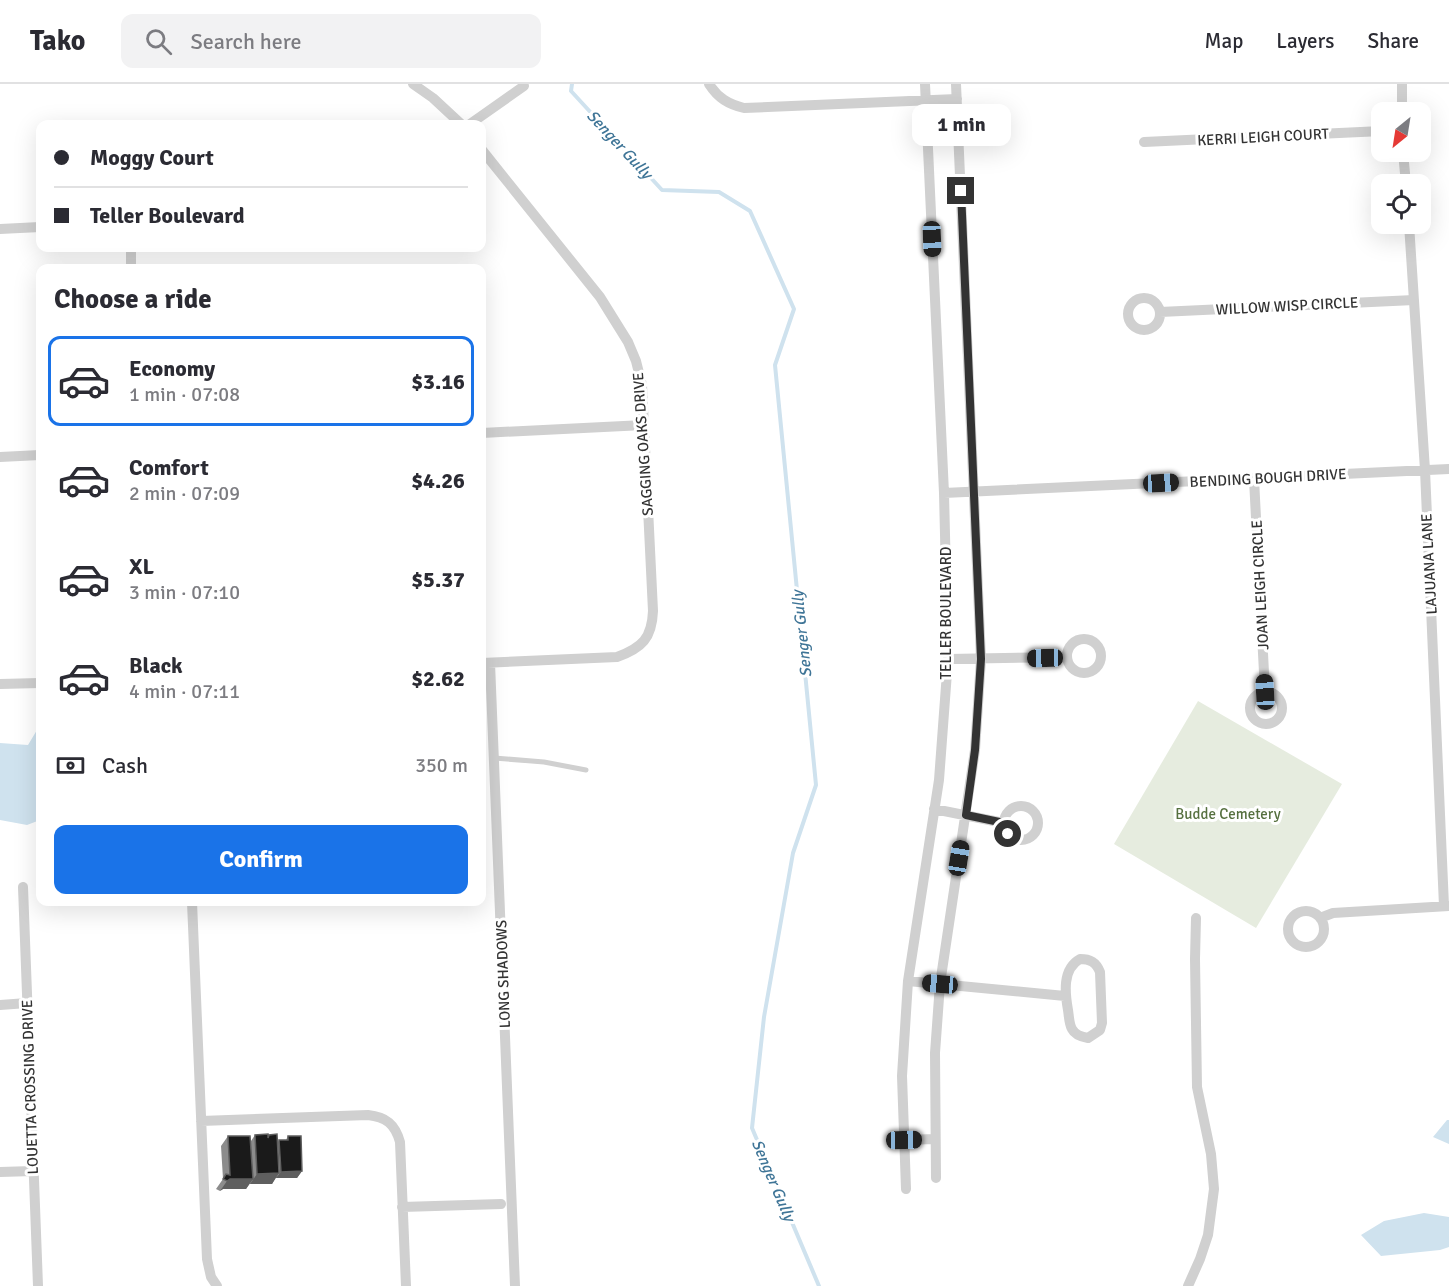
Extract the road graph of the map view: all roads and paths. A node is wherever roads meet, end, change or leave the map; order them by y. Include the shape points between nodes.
1 (413, 84) edge
2 (709, 84) edge
3 (925, 84) edge
4 (956, 84) edge
5 (1402, 84) edge
6 (524, 86) dead end
7 (957, 99) junction
8 (926, 100) junction
9 (1402, 102) edge
10 (456, 120) edge
11 (476, 120) edge
12 (1371, 132) edge
13 (1144, 142) dead end
14 (486, 155) edge
15 (36, 227) edge
16 (0, 230) edge
17 (1410, 234) edge
18 (1414, 300) junction
19 (1160, 312) dead end
20 (644, 424) junction
21 (486, 433) edge
22 (36, 455) edge
23 (0, 457) edge
24 (1449, 469) edge
25 (1425, 470) junction
26 (1254, 479) junction
27 (975, 491) junction
28 (944, 493) junction
29 (1067, 657) dead end
30 (948, 659) junction
31 (981, 659) junction
32 (486, 663) edge
33 (36, 683) edge
34 (0, 684) edge
35 (1265, 692) dead end
36 (494, 758) junction
37 (586, 770) dead end
38 (934, 809) junction
39 (966, 815) junction
40 (1004, 823) dead end
41 (22, 887) dead end
42 (192, 906) edge
43 (1447, 906) edge
44 (1196, 918) dead end
45 (1320, 918) dead end
46 (908, 981) junction
47 (940, 984) junction
48 (1065, 996) junction
49 (27, 1003) junction
50 (0, 1005) edge
51 (201, 1121) junction
52 (935, 1139) junction
53 (904, 1140) junction
54 (33, 1171) junction
55 (0, 1172) edge
56 (936, 1178) dead end
57 (906, 1189) dead end
58 (501, 1204) dead end
59 (402, 1208) junction
60 (38, 1286) edge
61 (217, 1286) edge
62 (406, 1286) edge
63 (515, 1286) edge
64 (1188, 1286) edge

1 - 10 street
2 - 8 street via 720,98 744,108
3 - 8 street, TELLER BOULEVARD
4 - 7 street, TELLER BOULEVARD
5 - 9 street
6 - 11 street
7 - 8 street
7 - 27 street, TELLER BOULEVARD
8 - 28 street, TELLER BOULEVARD
12 - 13 street, KERRI LEIGH COURT
14 - 20 street, SAGGING OAKS DRIVE via 616,321 636,362 642,385
15 - 16 street
17 - 18 street, LAJUANA LANE
18 - 19 street, WILLOW WISP CIRCLE
18 - 25 street, LAJUANA LANE
20 - 21 street
20 - 32 street, SAGGING OAKS DRIVE via 653,611 643,644 609,659
22 - 23 street
24 - 25 street, BENDING BOUGH DRIVE
25 - 26 street, BENDING BOUGH DRIVE
25 - 43 street, LAJUANA LANE
26 - 27 street, BENDING BOUGH DRIVE
26 - 35 street, JOAN LEIGH CIRCLE
27 - 28 street, BENDING BOUGH DRIVE
27 - 31 street, TELLER BOULEVARD
28 - 30 street, TELLER BOULEVARD
29 - 31 street
30 - 31 street
30 - 38 street, TELLER BOULEVARD
31 - 39 street, TELLER BOULEVARD
32 - 36 street, LONG SHADOWS
33 - 34 street
36 - 37 lane
36 - 63 street, LONG SHADOWS
38 - 39 street
38 - 46 street, TELLER BOULEVARD
39 - 40 street
39 - 47 street, TELLER BOULEVARD
41 - 49 street, LOUETTA CROSSING DRIVE
42 - 51 street
43 - 45 street via 1333,913
44 - 64 street via 1196,1077 1214,1189 1208,1235
46 - 47 street
46 - 53 street, TELLER BOULEVARD via 902,1077
47 - 48 street
47 - 52 street, TELLER BOULEVARD
48 - 48 street via 1067,975 1074,962 1086,959 1097,966 1100,1030 1088,1038 1071,1027
49 - 50 street
49 - 54 street, LOUETTA CROSSING DRIVE
51 - 59 street via 368,1115 383,1118 391,1122 400,1142
51 - 61 street via 207,1259
52 - 53 street
52 - 56 street, TELLER BOULEVARD
53 - 57 street, TELLER BOULEVARD
54 - 55 street
54 - 60 street, LOUETTA CROSSING DRIVE
58 - 59 street
59 - 62 street

